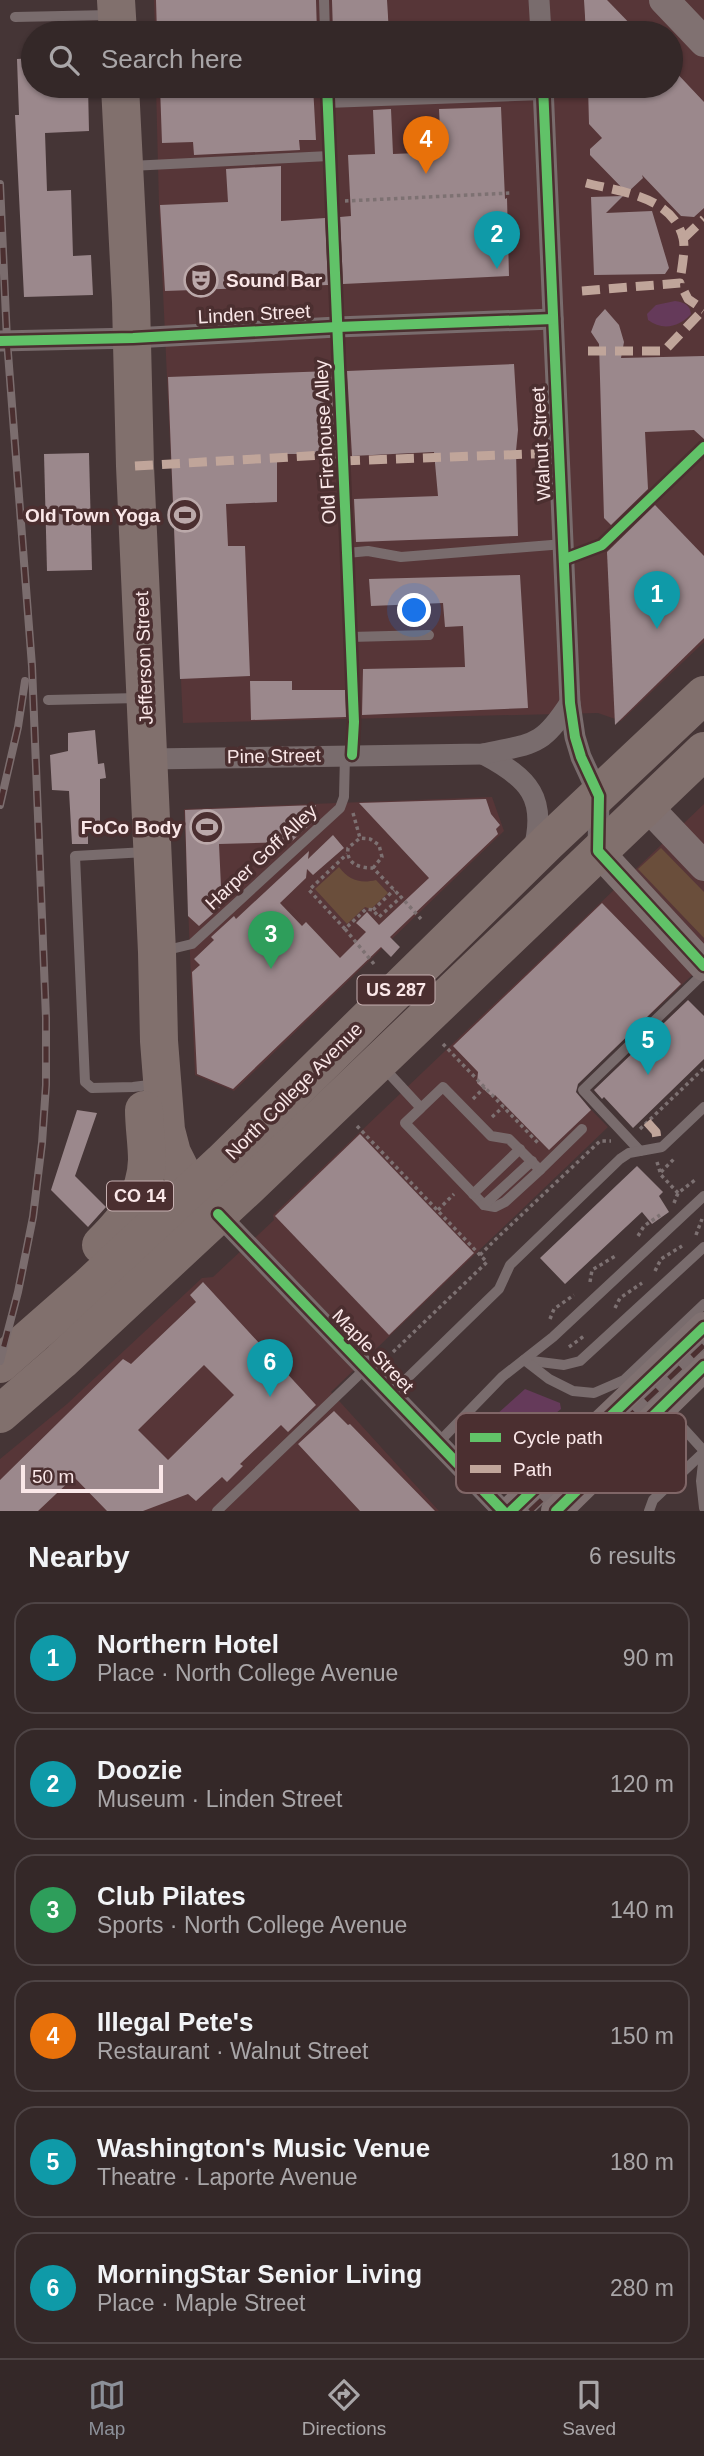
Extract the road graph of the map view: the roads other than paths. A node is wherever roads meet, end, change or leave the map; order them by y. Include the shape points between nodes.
1 (324, 0) edge
2 (539, 0) edge
3 (664, 0) edge
4 (117, 16) edge
5 (15, 17) dead end
6 (325, 21) edge
7 (540, 21) edge
8 (704, 42) edge
9 (121, 98) edge
10 (327, 98) edge
11 (410, 98) edge
12 (544, 98) edge
13 (327, 103) junction
14 (330, 156) junction
15 (124, 167) junction
16 (553, 319) junction
17 (337, 327) junction
18 (133, 338) junction
19 (0, 341) edge
20 (704, 447) edge
21 (564, 552) junction
22 (347, 553) junction
23 (429, 635) dead end
24 (350, 637) junction
25 (704, 695) edge
26 (145, 698) junction
27 (48, 700) dead end
28 (570, 703) junction
29 (704, 751) edge
30 (483, 754) junction
31 (348, 755) junction
32 (148, 759) junction
33 (599, 796) junction
34 (647, 806) junction
35 (598, 851) junction
36 (151, 852) junction
37 (531, 859) junction
38 (704, 866) edge
39 (157, 952) junction
40 (704, 966) edge
41 (704, 973) edge
42 (379, 1062) junction
43 (154, 1084) junction
44 (704, 1107) edge
45 (421, 1108) junction
46 (582, 1129) dead end
47 (520, 1149) junction
48 (640, 1150) junction
49 (536, 1165) junction
50 (473, 1194) junction
51 (704, 1196) edge
52 (206, 1201) junction
53 (704, 1247) edge
54 (704, 1304) edge
55 (46, 1323) junction
56 (704, 1327) edge
57 (524, 1360) junction
58 (0, 1364) edge
59 (704, 1366) edge
60 (366, 1368) junction
61 (391, 1394) junction
62 (663, 1406) junction
63 (467, 1413) edge
64 (614, 1413) edge
65 (656, 1413) edge
66 (669, 1413) edge
67 (0, 1414) edge
68 (456, 1424) edge
69 (686, 1432) edge
70 (438, 1443) junction
71 (704, 1452) edge
72 (456, 1462) edge
73 (686, 1469) edge
74 (486, 1493) edge
75 (530, 1493) edge
76 (574, 1493) edge
77 (660, 1493) edge
78 (704, 1507) edge
79 (217, 1511) edge
80 (503, 1511) edge
81 (511, 1511) edge
82 (556, 1511) edge
83 (649, 1511) edge

1 - 6 lane
2 - 7 street
3 - 8 street
4 - 5 lane
9 - 15 highway, Jefferson Street / CO 14
10 - 13 lane, Old Firehouse Alley
11 - 13 lane
12 - 16 street, Walnut Street
13 - 14 lane, Old Firehouse Alley
14 - 15 lane
14 - 17 lane, Old Firehouse Alley
15 - 18 highway, Jefferson Street / CO 14
16 - 17 street, Linden Street
16 - 21 street, Walnut Street
17 - 18 street, Linden Street
17 - 22 lane, Old Firehouse Alley
18 - 19 street, Linden Street
18 - 26 highway, Jefferson Street / CO 14
20 - 21 lane via 602,545
21 - 22 lane via 401,557 368,551
21 - 28 street, Walnut Street
22 - 24 lane, Old Firehouse Alley
23 - 24 lane
24 - 31 lane, Old Firehouse Alley via 354,722
25 - 33 highway, North College Avenue / US 287
26 - 27 lane
26 - 32 highway, Jefferson Street / CO 14
28 - 30 street, Pine Street via 542,738
28 - 33 street, Walnut Street via 581,757
29 - 34 highway, North College Avenue / US 287
30 - 31 street, Pine Street
30 - 37 street, Pine Street via 522,778 537,805 538,834
31 - 32 street, Pine Street
31 - 39 lane, Harper Goff Alley via 340,807 192,944
32 - 36 highway, Jefferson Street / CO 14
33 - 34 street
33 - 35 street
33 - 37 highway, North College Avenue / US 287
34 - 35 highway, North College Avenue / US 287
34 - 38 street
35 - 40 street
35 - 42 highway, North College Avenue / US 287
36 - 39 highway, Jefferson Street / CO 14
36 - 43 lane via 75,856 85,1082 92,1088
37 - 52 highway, North College Avenue / US 287
39 - 43 highway, Jefferson Street / CO 14 via 159,1041
41 - 48 lane via 583,1090
42 - 45 lane
42 - 52 highway, North College Avenue / US 287
43 - 52 highway, Jefferson Street / CO 14 via 181,1171
43 - 55 highway, CO 14 via 139,1199 126,1220 78,1268
44 - 48 lane via 662,1147
45 - 47 lane via 443,1087 491,1136 509,1139
45 - 50 lane via 405,1123
46 - 49 lane
47 - 49 lane
47 - 50 lane
48 - 61 lane via 620,1159 510,1265 499,1289
49 - 50 lane via 495,1208
51 - 57 lane
52 - 55 highway, North College Avenue / US 287
52 - 60 street, Maple Street
52 - 67 highway, North College Avenue / US 287 via 71,1352
53 - 57 lane via 580,1361 564,1366
54 - 57 lane via 624,1380 594,1393 573,1391 549,1380
55 - 58 highway, North College Avenue / US 287
56 - 64 street
57 - 63 lane
59 - 62 street
60 - 61 street, Maple Street
60 - 79 lane
61 - 70 street, Maple Street
62 - 65 street
62 - 66 lane
68 - 70 lane
69 - 71 lane
70 - 72 street, Maple Street
71 - 73 lane
71 - 78 lane
74 - 80 street, Maple Street
75 - 81 street
76 - 82 street
77 - 83 lane

